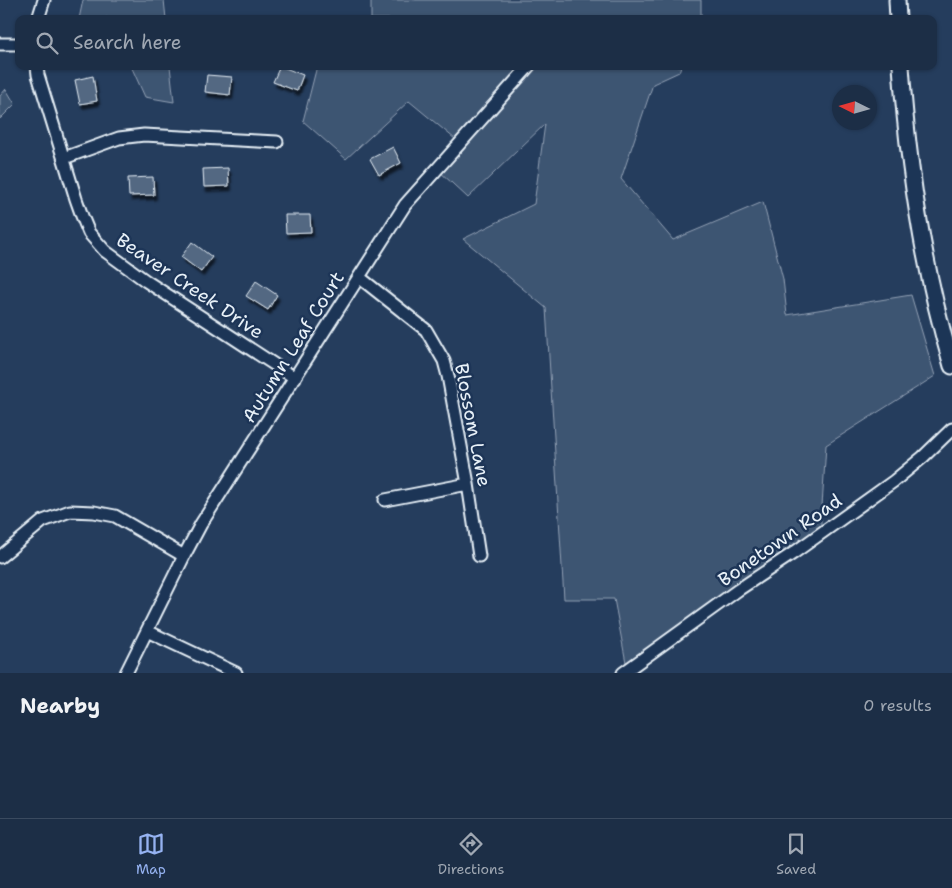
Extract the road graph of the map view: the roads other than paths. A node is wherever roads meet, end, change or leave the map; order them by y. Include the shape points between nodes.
1 (44, 0) edge
2 (897, 0) edge
3 (39, 15) edge
4 (898, 15) edge
5 (0, 44) edge
6 (15, 44) edge
7 (37, 70) edge
8 (525, 70) edge
9 (901, 70) edge
10 (277, 142) dead end
11 (64, 158) junction
12 (359, 277) junction
13 (952, 366) edge
14 (295, 378) junction
15 (952, 429) edge
16 (468, 484) junction
17 (386, 500) dead end
18 (184, 556) junction
19 (479, 556) dead end
20 (0, 557) edge
21 (147, 631) junction
22 (126, 673) edge
23 (236, 673) edge
24 (623, 673) edge

1 - 3 street
2 - 4 main road
5 - 6 street
7 - 11 street, Beaver Creek Drive
8 - 12 street, Autumn Leaf Court via 405,205
9 - 13 main road via 917,213
10 - 11 street via 144,135 119,138
11 - 14 street, Beaver Creek Drive via 89,233 105,251
12 - 14 street, Autumn Leaf Court
12 - 16 street, Blossom Lane via 426,330 444,361
14 - 18 street, Autumn Leaf Court via 201,524
15 - 24 street, Bonetown Road via 894,482
16 - 17 street
16 - 19 street, Blossom Lane
18 - 20 street via 114,516 70,511 43,522
18 - 21 street, Autumn Leaf Court
21 - 22 street, Autumn Leaf Court
21 - 23 street

